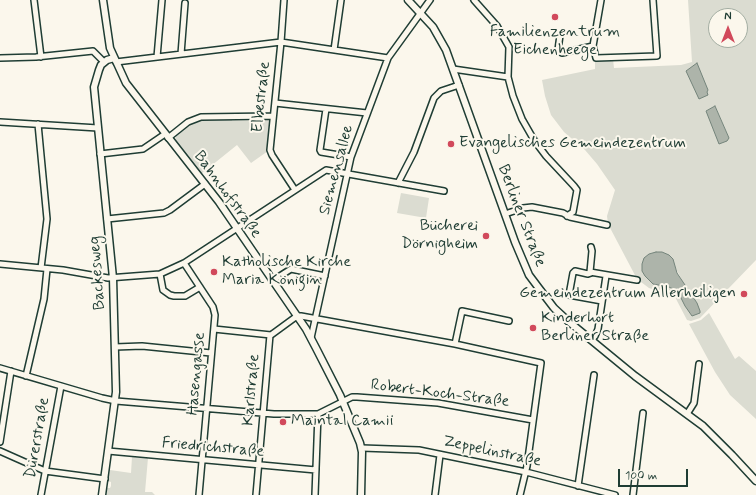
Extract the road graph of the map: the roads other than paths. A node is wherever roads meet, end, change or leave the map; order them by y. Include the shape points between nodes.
1 (34, 0) edge
2 (102, 0) edge
3 (162, 0) edge
4 (284, 0) edge
5 (341, 0) edge
6 (408, 0) edge
7 (430, 0) edge
8 (474, 0) edge
9 (601, 0) edge
10 (653, 0) edge
11 (185, 4) dead end
12 (420, 13) junction
13 (560, 34) dead end
14 (281, 42) junction
15 (593, 46) junction
16 (334, 50) junction
17 (181, 54) junction
18 (41, 57) junction
19 (157, 57) junction
20 (0, 58) edge
21 (388, 58) junction
22 (115, 60) junction
23 (104, 62) junction
24 (453, 69) junction
25 (508, 77) junction
26 (459, 85) junction
27 (275, 103) junction
28 (326, 109) junction
29 (367, 113) junction
30 (273, 116) junction
31 (0, 122) edge
32 (38, 124) junction
33 (98, 128) junction
34 (167, 136) junction
35 (100, 154) junction
36 (351, 157) junction
37 (346, 173) junction
38 (398, 183) junction
39 (205, 184) junction
40 (295, 190) junction
41 (444, 191) dead end
42 (505, 214) junction
43 (567, 216) junction
44 (107, 219) junction
45 (607, 225) dead end
46 (237, 229) junction
47 (591, 247) dead end
48 (184, 263) junction
49 (0, 264) edge
50 (44, 269) junction
51 (591, 273) junction
52 (160, 274) junction
53 (325, 276) junction
54 (606, 276) junction
55 (113, 278) junction
56 (637, 280) dead end
57 (272, 281) junction
58 (200, 287) junction
59 (602, 301) junction
60 (297, 316) junction
61 (316, 318) junction
62 (509, 321) dead end
63 (214, 329) junction
64 (270, 335) junction
65 (312, 338) junction
66 (591, 340) junction
67 (455, 344) junction
68 (115, 347) junction
69 (211, 353) junction
70 (699, 364) dead end
71 (0, 368) edge
72 (11, 371) junction
73 (594, 375) dead end
74 (26, 376) junction
75 (61, 386) junction
76 (116, 401) junction
77 (343, 402) junction
78 (206, 408) junction
79 (642, 413) dead end
80 (263, 414) junction
81 (318, 414) junction
82 (687, 414) junction
83 (534, 420) junction
84 (0, 442) edge
85 (362, 448) junction
86 (0, 451) edge
87 (108, 451) junction
88 (440, 454) junction
89 (202, 460) junction
90 (259, 465) junction
91 (316, 470) junction
92 (45, 471) junction
93 (526, 472) junction
94 (105, 479) junction
95 (756, 480) edge
96 (578, 486) junction
97 (41, 495) edge
98 (102, 495) edge
99 (199, 495) edge
100 (256, 495) edge
101 (315, 495) edge
102 (361, 495) edge
103 (435, 495) edge
104 (520, 495) edge
105 (615, 495) edge
106 (632, 495) edge

1 - 18 street
2 - 22 street, Bahnhofstraße via 109,43
3 - 19 street
4 - 14 street, Elbestraße
5 - 16 street
6 - 12 street, Berliner Straße
7 - 12 street, Siemensallee
8 - 25 street via 497,26 509,47
9 - 15 street
10 - 15 street via 657,56 596,58
11 - 17 street
12 - 21 street, Siemensallee
12 - 24 street, Berliner Straße via 440,38
13 - 15 street via 558,50 562,53
14 - 16 street
14 - 17 street
14 - 27 street, Elbestraße
16 - 21 street
17 - 19 street
18 - 20 street
18 - 23 street via 93,51
19 - 22 street
21 - 29 street, Siemensallee
22 - 23 street
22 - 34 street, Bahnhofstraße via 126,83
23 - 33 street, Backesweg via 98,70 94,87
24 - 25 street
24 - 26 street, Berliner Straße
25 - 43 street via 517,108 534,140 577,190 573,212
26 - 38 street via 441,91 434,98 414,152
26 - 42 street, Berliner Straße
27 - 28 street
27 - 30 street, Elbestraße
28 - 29 street
28 - 36 street via 321,152
29 - 36 street, Siemensallee
30 - 34 street via 202,117 188,122
30 - 40 street, Elbestraße via 270,152
31 - 32 street
32 - 33 street
32 - 50 street via 47,219
33 - 35 street, Backesweg
34 - 35 street via 143,150
34 - 39 street, Bahnhofstraße
35 - 44 street, Backesweg
36 - 37 street, Siemensallee
37 - 38 street
37 - 40 street via 323,171
37 - 53 street, Siemensallee
38 - 41 street
39 - 44 street via 164,213
39 - 46 street, Bahnhofstraße
40 - 46 street
42 - 43 street via 532,207
42 - 66 street, Berliner Straße via 519,252 535,283 562,316
43 - 45 street
44 - 55 street, Backesweg
46 - 48 street
46 - 57 street, Bahnhofstraße
47 - 51 street
48 - 52 street
48 - 58 street, Hasengasse
49 - 50 street
50 - 55 street
50 - 74 street via 44,299
51 - 54 street
51 - 59 street via 573,273 569,295
52 - 55 street
52 - 58 street via 163,290 170,295 185,296
53 - 57 street via 291,269
53 - 61 street, Siemensallee
54 - 56 street
54 - 59 street
55 - 68 street, Backesweg
57 - 60 street, Bahnhofstraße
58 - 63 street, Hasengasse via 214,310
59 - 66 street via 598,329
60 - 61 street
60 - 64 street
60 - 65 street, Bahnhofstraße
61 - 65 street, Siemensallee
61 - 67 street
62 - 67 street via 462,312
63 - 64 street
63 - 69 street, Hasengasse
64 - 80 street, Karlstraße
65 - 77 street, Bahnhofstraße
66 - 82 street, Berliner Straße
67 - 83 street via 541,363
68 - 69 street via 142,346
68 - 76 street, Backesweg
69 - 78 street, Hasengasse
70 - 82 street via 694,402
71 - 72 street
72 - 74 street
72 - 84 street
73 - 96 street
74 - 75 street
75 - 76 street
75 - 92 street, Dürerstraße
76 - 78 street
76 - 87 street, Backesweg
77 - 81 street, Robert-Koch-Straße
77 - 83 street, Robert-Koch-Straße via 357,397 432,403
77 - 85 street, Bahnhofstraße
78 - 80 street
78 - 89 street, Hasengasse
79 - 106 street
80 - 81 street
80 - 90 street, Karlstraße
81 - 91 street
82 - 95 street, Berliner Straße
83 - 93 street
85 - 88 street, Zeppelinstraße via 419,450
85 - 102 street, Bahnhofstraße
86 - 92 street
87 - 89 street, Friedrichstraße
87 - 94 street, Backesweg
88 - 93 street, Zeppelinstraße
88 - 103 street
89 - 90 street, Friedrichstraße
89 - 99 street, Hasengasse
90 - 91 street, Friedrichstraße
90 - 100 street, Karlstraße
91 - 101 street
92 - 94 street
92 - 97 street, Dürerstraße
93 - 96 street, Zeppelinstraße
93 - 104 street
94 - 98 street, Backesweg
96 - 105 street, Zeppelinstraße

